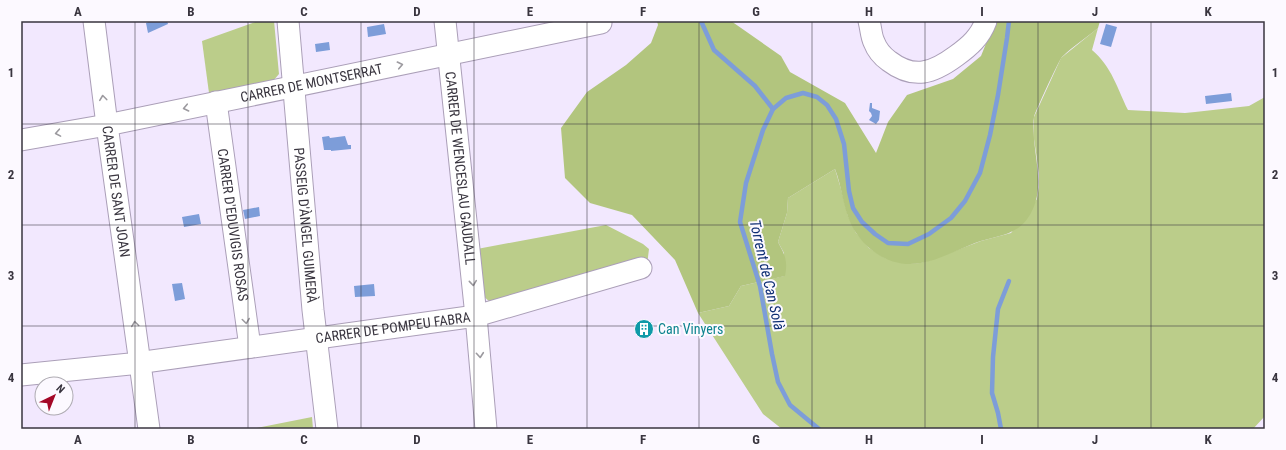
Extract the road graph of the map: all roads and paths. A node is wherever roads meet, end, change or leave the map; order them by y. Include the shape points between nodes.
1 (94, 21) edge
2 (288, 21) edge
3 (445, 21) edge
4 (869, 21) edge
5 (986, 21) edge
6 (601, 23) dead end
7 (449, 54) junction
8 (293, 86) junction
9 (216, 102) junction
10 (107, 125) junction
11 (21, 140) edge
12 (641, 268) dead end
13 (476, 316) junction
14 (316, 338) junction
15 (250, 347) junction
16 (140, 362) junction
17 (21, 375) edge
18 (149, 429) edge
19 (327, 429) edge
20 (486, 429) edge

10 -> 1 street, CARRER DE SANT JOAN
2 - 8 street, PASSEIG D'ÀNGEL GUIMERÀ
3 - 7 street, CARRER DE WENCESLAU GAUDALL
4 - 5 street via 877,50 901,69 918,73 937,68 964,50 974,42
6 - 7 street, CARRER DE MONTSERRAT
8 -> 7 street, CARRER DE MONTSERRAT
7 -> 13 street, CARRER DE WENCESLAU GAUDALL
8 - 9 street, CARRER DE MONTSERRAT
8 - 14 street, PASSEIG D'ÀNGEL GUIMERÀ
9 -> 10 street, CARRER DE MONTSERRAT
9 -> 15 street, CARRER D'EDUVIGIS ROSAS
10 -> 11 street, CARRER DE MONTSERRAT
16 -> 10 street, CARRER DE SANT JOAN
12 - 13 street, CARRER DE POMPEU FABRA
13 - 14 street, CARRER DE POMPEU FABRA
13 -> 20 street, CARRER DE WENCESLAU GAUDALL
14 - 15 street, CARRER DE POMPEU FABRA
14 - 19 street, PASSEIG D'ÀNGEL GUIMERÀ
15 - 16 street, CARRER DE POMPEU FABRA
16 - 17 street, CARRER DE POMPEU FABRA
16 - 18 street, CARRER DE SANT JOAN

